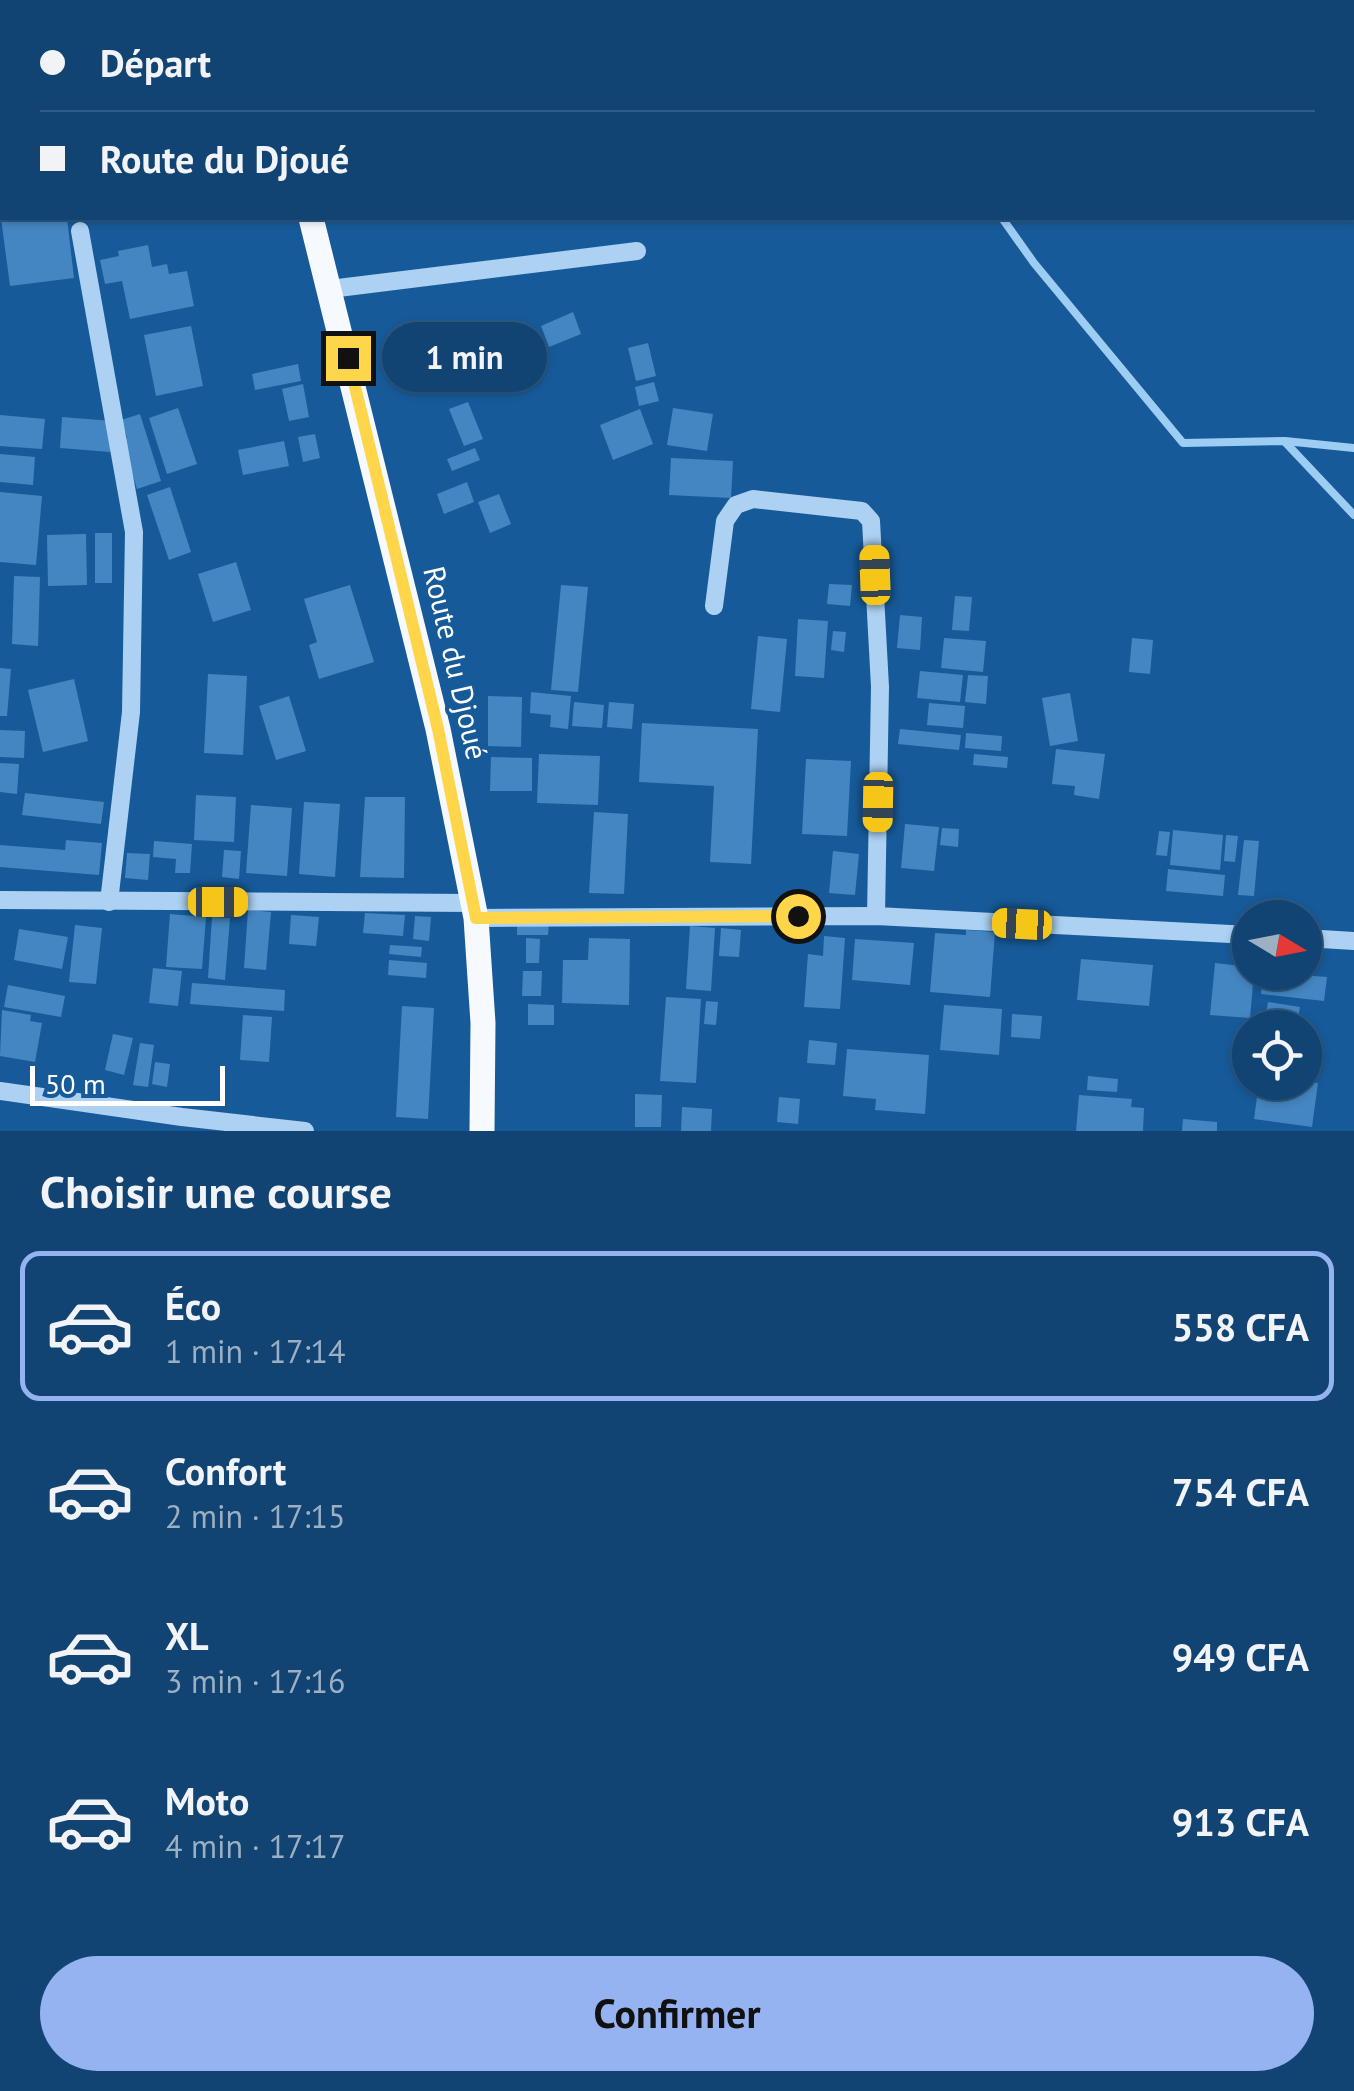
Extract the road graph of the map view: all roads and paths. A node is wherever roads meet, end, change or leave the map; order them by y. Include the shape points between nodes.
1 (313, 220) edge
2 (80, 231) dead end
3 (636, 251) dead end
4 (330, 289) junction
5 (714, 606) dead end
6 (0, 900) edge
7 (109, 902) junction
8 (474, 910) junction
9 (876, 916) junction
10 (1232, 934) edge
11 (1322, 939) edge
12 (1354, 941) edge
13 (0, 1091) edge
14 (305, 1131) edge
15 (482, 1131) edge

1 - 4 main road, Route du Djoué
2 - 7 street via 134,532 131,712
3 - 4 street
4 - 8 main road, Route du Djoué via 438,729
5 - 9 street via 725,520 736,504 754,499 862,512 871,521 880,687
6 - 7 street
7 - 8 street
8 - 9 street
8 - 15 main road, Route du Djoué via 484,1023
9 - 10 street
11 - 12 street
13 - 14 street

